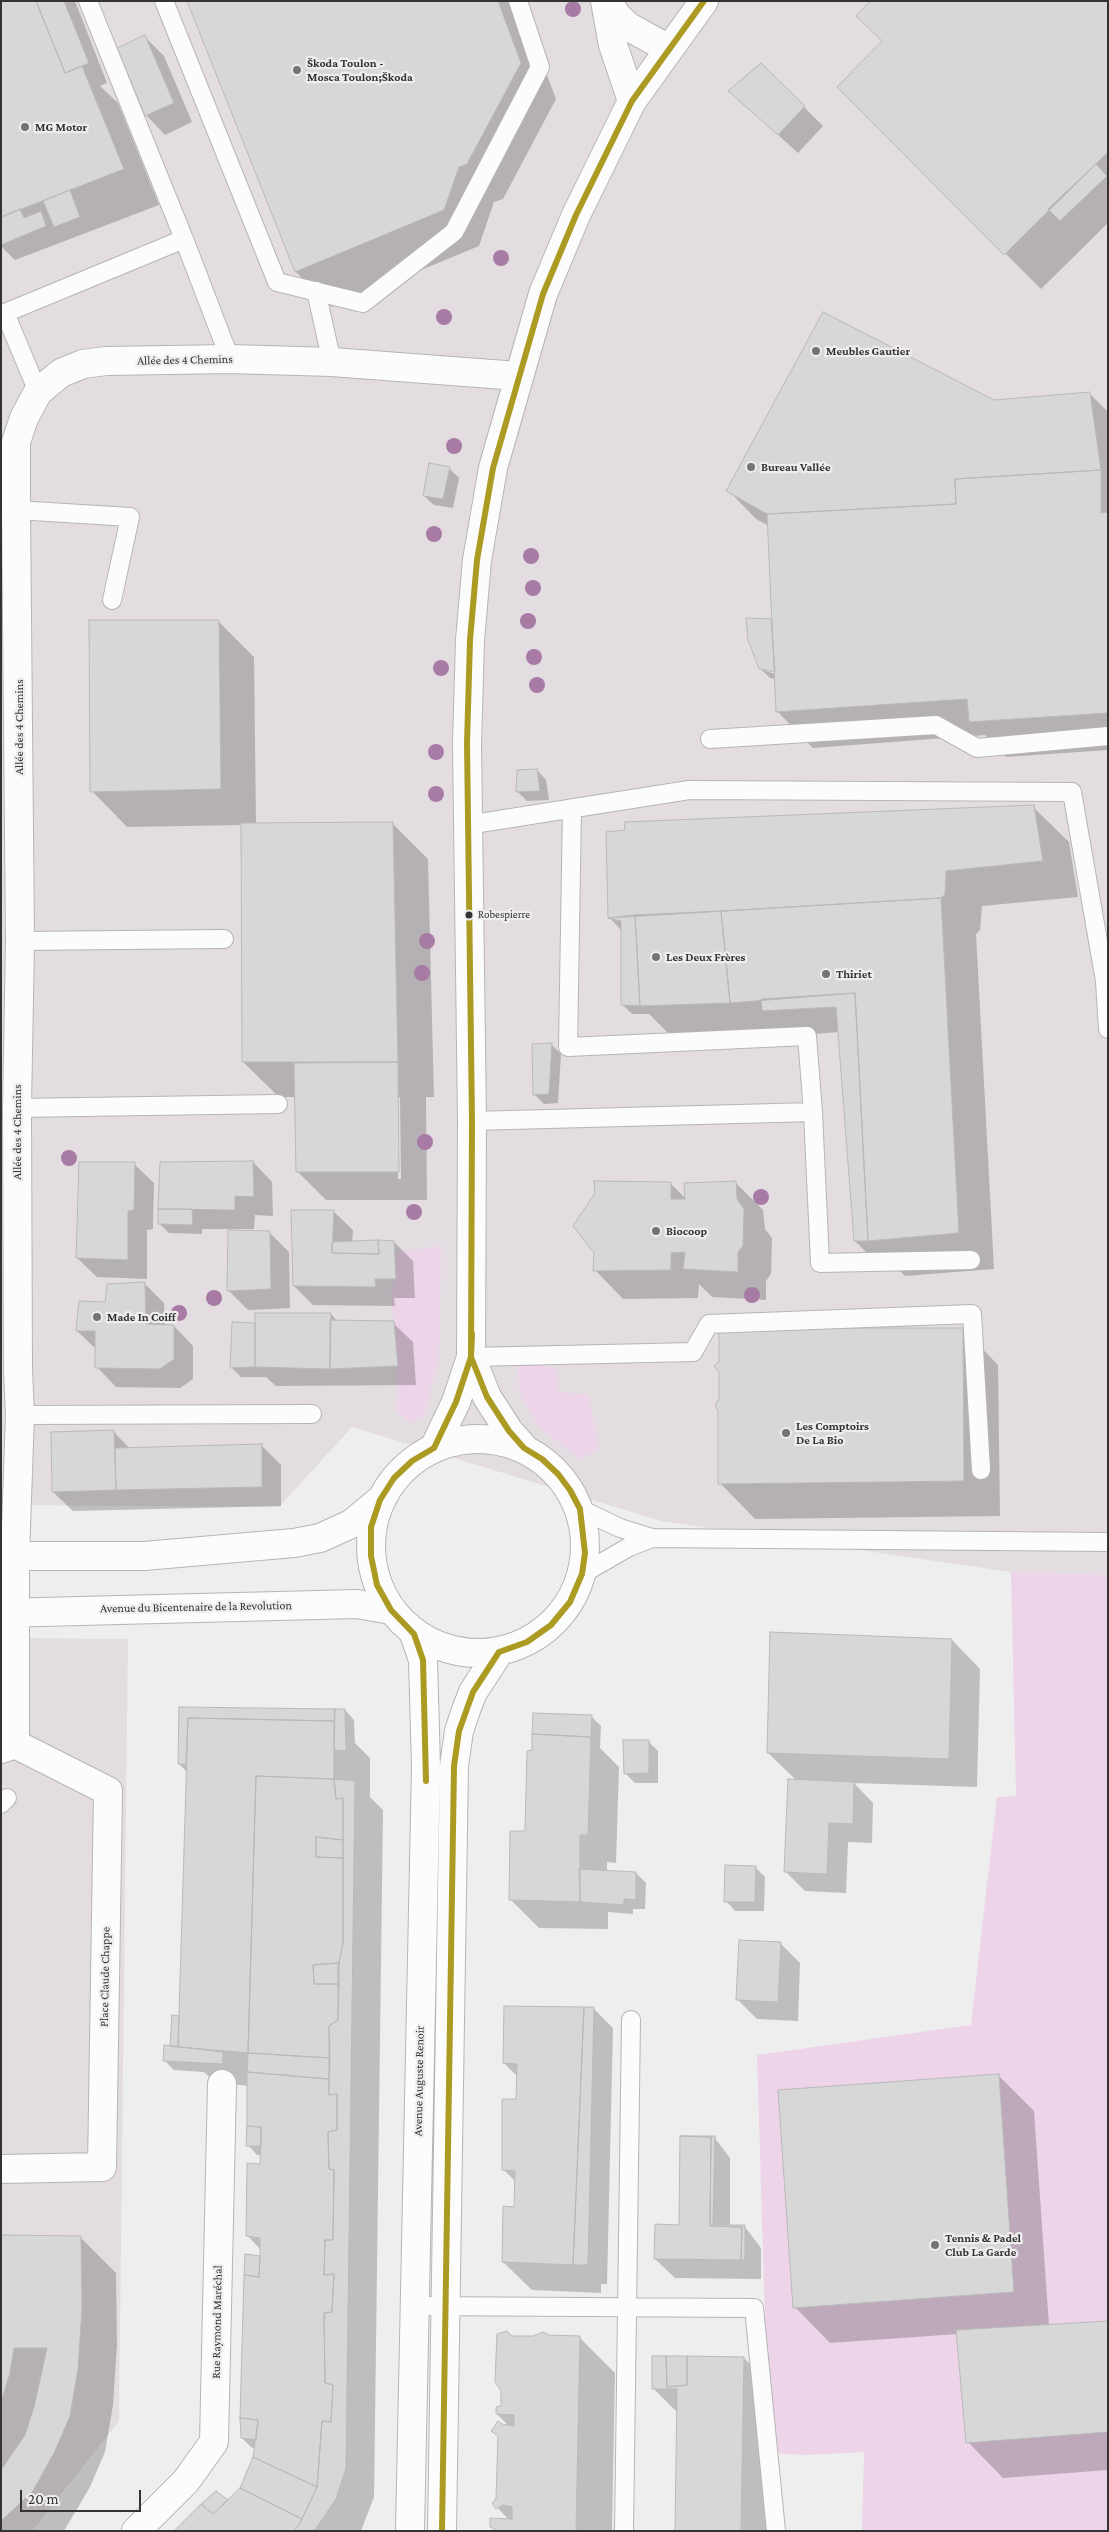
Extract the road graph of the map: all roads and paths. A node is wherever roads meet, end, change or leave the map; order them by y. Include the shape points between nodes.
1 (88, 1) edge
2 (164, 1) edge
3 (518, 1) edge
4 (606, 1) edge
5 (704, 1) edge
6 (669, 50) junction
7 (632, 101) junction
8 (184, 239) junction
9 (316, 292) junction
10 (3, 309) edge
11 (230, 359) junction
12 (332, 362) junction
13 (518, 376) junction
14 (38, 392) junction
15 (9, 442) edge
16 (16, 510) junction
17 (112, 600) dead end
18 (1108, 736) edge
19 (710, 739) dead end
20 (572, 808) junction
21 (467, 825) junction
22 (224, 939) dead end
23 (20, 941) junction
24 (1108, 1028) edge
25 (278, 1104) dead end
26 (17, 1108) junction
27 (814, 1112) junction
28 (472, 1121) junction
29 (971, 1260) dead end
30 (471, 1357) junction
31 (312, 1414) dead end
32 (20, 1415) junction
33 (434, 1448) junction
34 (524, 1448) junction
35 (981, 1470) dead end
36 (380, 1500) junction
37 (580, 1509) junction
38 (652, 1538) junction
39 (1108, 1542) edge
40 (8, 1556) edge
41 (582, 1574) junction
42 (390, 1610) junction
43 (8, 1613) edge
44 (414, 1634) junction
45 (499, 1652) junction
46 (8, 1746) edge
47 (631, 2020) dead end
48 (222, 2084) dead end
49 (1, 2169) edge
50 (414, 2306) junction
51 (446, 2306) junction
52 (627, 2308) junction
53 (136, 2531) edge
54 (410, 2531) edge
55 (442, 2531) edge
56 (624, 2531) edge
57 (776, 2531) edge

1 - 8 lane
2 - 9 lane via 277,282
3 - 9 lane via 540,66 454,232 363,303
4 - 6 street via 629,27
4 - 7 street via 613,45
5 - 6 street
6 - 7 street
7 - 13 street via 576,216 543,294
8 - 10 lane
8 - 11 lane
9 - 12 lane
10 - 14 lane
11 - 12 street, Allée des 4 Chemins
11 - 14 street, Allée des 4 Chemins via 83,364 61,373
12 - 13 street, Allée des 4 Chemins
13 - 21 street via 493,468 477,560 470,640
14 - 15 street, Allée des 4 Chemins
15 - 16 street, Allée des 4 Chemins
16 - 17 lane via 130,517
16 - 23 street, Allée des 4 Chemins
18 - 19 lane via 977,748 936,725
20 - 21 lane
20 - 24 lane via 689,790 1072,792 1105,981
20 - 27 lane via 568,1047 807,1036
21 - 28 street
22 - 23 lane
23 - 26 street, Allée des 4 Chemins
25 - 26 lane
26 - 32 street, Allée des 4 Chemins
27 - 28 lane
27 - 29 lane via 820,1263
28 - 30 street
30 - 33 street via 456,1402
30 - 34 street via 491,1403
30 - 35 lane via 693,1352 709,1324 972,1314
31 - 32 lane
32 - 40 street, Allée des 4 Chemins
33 - 34 street via 456,1440 479,1438
33 - 36 street via 412,1461 394,1478
34 - 37 street via 558,1474
36 - 40 street via 351,1524 320,1538 294,1543 144,1556
36 - 42 street via 371,1527 371,1556 377,1585
37 - 38 lane via 620,1528
37 - 41 street via 585,1553
38 - 39 lane
38 - 41 lane via 629,1547
40 - 43 street, Allée des 4 Chemins
41 - 45 street via 570,1602 551,1625 527,1642
42 - 43 street, Avenue du Bicentenaire de la Revolution via 357,1604
42 - 44 street
43 - 46 street, Place Claude Chappe
44 - 45 street via 434,1645 455,1651
44 - 50 street, Avenue Auguste Renoir via 423,1660 426,1768
45 - 51 street via 473,1692 459,1731 454,1766
46 - 49 street, Place Claude Chappe via 108,1791 102,2167
47 - 52 lane
48 - 53 street, Rue Raymond Maréchal via 214,2442 186,2481
50 - 51 lane
50 - 54 street, Avenue Auguste Renoir
51 - 52 lane
51 - 55 street
52 - 56 lane
52 - 57 lane via 754,2308

